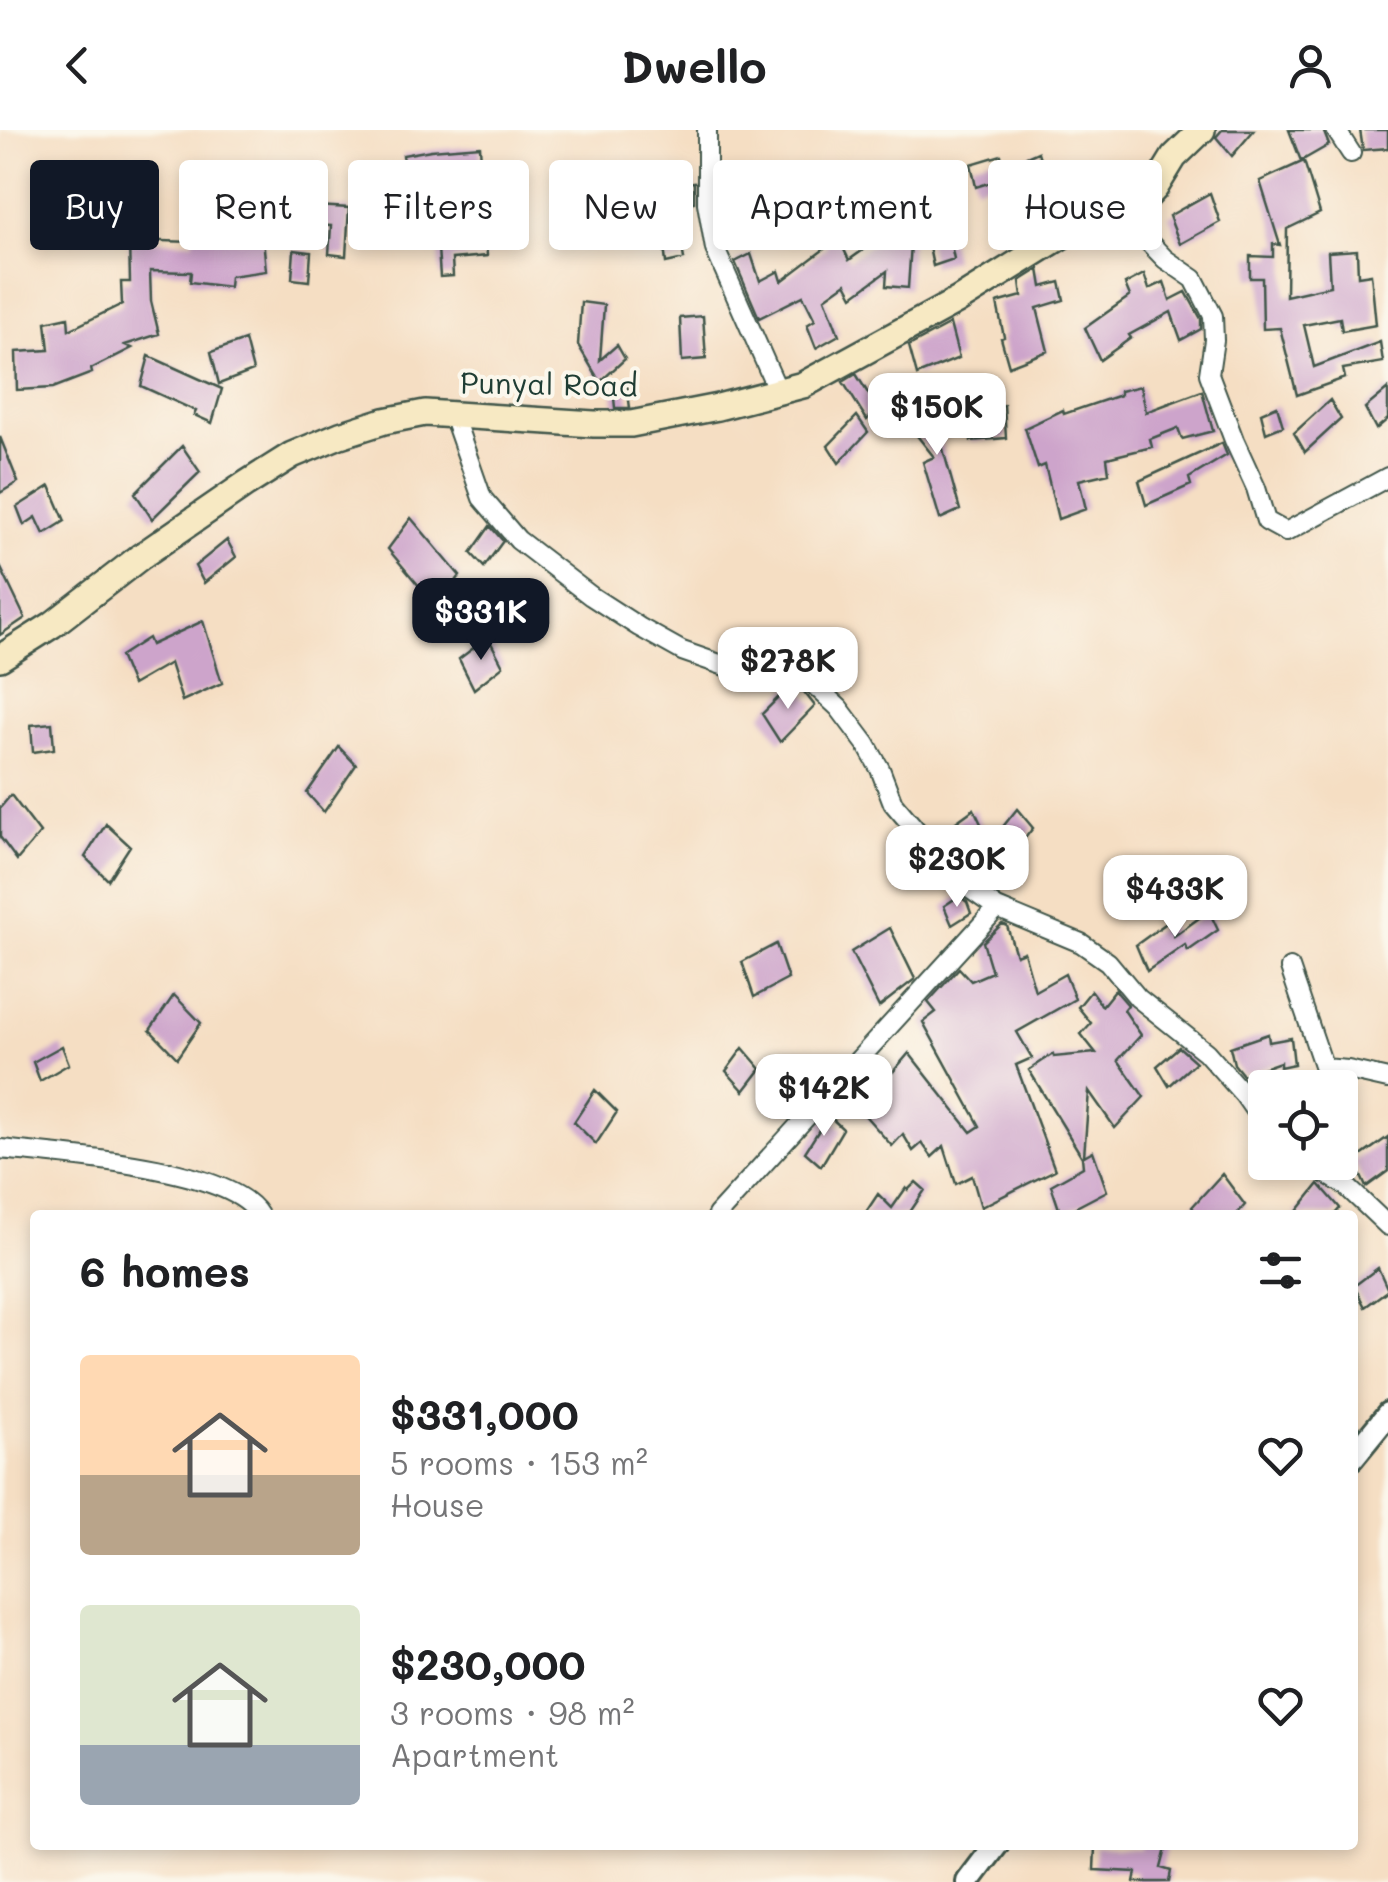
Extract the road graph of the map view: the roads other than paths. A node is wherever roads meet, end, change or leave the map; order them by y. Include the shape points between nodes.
1 (707, 130) edge
2 (1202, 130) edge
3 (1336, 130) edge
4 (1351, 153) dead end
5 (1162, 177) edge
6 (1038, 250) edge
7 (1155, 250) edge
8 (778, 392) junction
9 (453, 415) junction
10 (1388, 477) edge
11 (0, 658) edge
12 (997, 908) junction
13 (1290, 968) dead end
14 (1388, 1079) edge
15 (1248, 1101) edge
16 (0, 1148) edge
17 (1336, 1180) edge
18 (256, 1210) edge
19 (721, 1210) edge
20 (1388, 1226) edge
21 (1388, 1414) edge
22 (1358, 1451) edge
23 (992, 1850) edge
24 (968, 1882) edge

1 - 8 street via 715,249
2 - 5 main road, Punyal Road
3 - 4 street
6 - 8 main road, Punyal Road via 803,385
7 - 10 street via 1194,279 1213,316 1209,374 1266,522 1286,532
8 - 9 main road, Punyal Road via 631,424
9 - 11 main road, Punyal Road via 384,421 292,455
9 - 12 street via 482,498 518,540 591,596 682,651 728,667 810,681 866,744 892,803 970,890
12 - 15 street via 1081,943 1108,962 1138,998 1206,1052
12 - 19 street
13 - 14 street via 1324,1068
16 - 18 street via 200,1179
17 - 20 street
21 - 22 street
23 - 24 street

